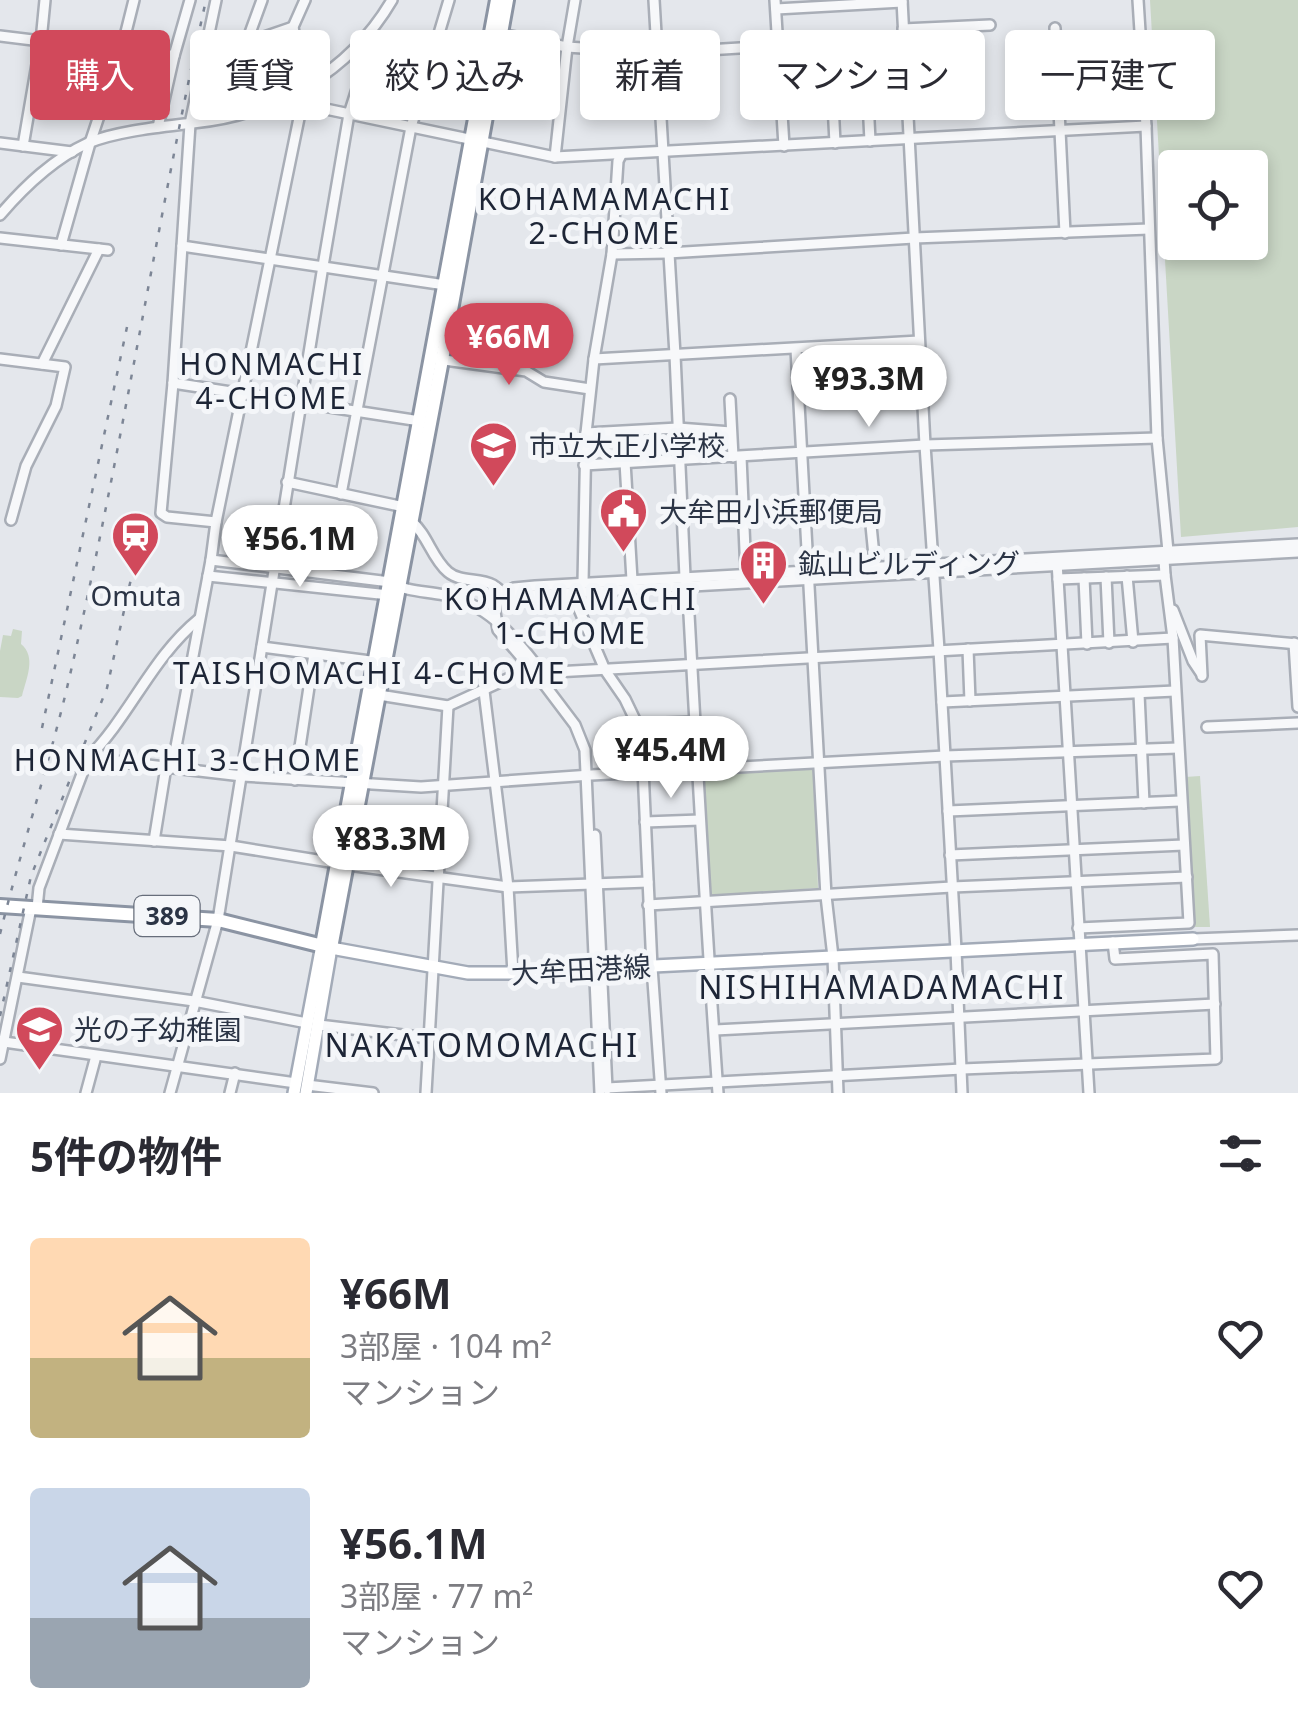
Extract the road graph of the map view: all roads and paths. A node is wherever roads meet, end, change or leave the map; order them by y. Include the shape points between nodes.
1 (45, 0) edge
2 (134, 0) edge
3 (190, 0) edge
4 (216, 0) edge
5 (262, 0) edge
6 (305, 0) edge
7 (392, 0) edge
8 (449, 0) edge
9 (497, 0) edge
10 (508, 0) edge
11 (576, 0) edge
12 (654, 0) edge
13 (1138, 0) edge
14 (902, 1) edge
15 (855, 2) edge
16 (816, 4) edge
17 (776, 5) edge
18 (990, 25) dead end
19 (293, 27) junction
20 (1055, 28) dead end
21 (42, 30) edge
22 (127, 30) edge
23 (209, 30) edge
24 (251, 30) edge
25 (285, 30) edge
26 (294, 30) edge
27 (370, 30) edge
28 (502, 30) edge
29 (656, 30) edge
30 (777, 30) edge
31 (904, 30) edge
32 (942, 30) edge
33 (0, 36) edge
34 (30, 40) edge
35 (560, 46) edge
36 (566, 47) junction
37 (580, 48) edge
38 (170, 55) edge
39 (350, 55) edge
40 (174, 56) junction
41 (330, 70) edge
42 (30, 109) edge
43 (330, 110) edge
44 (350, 114) joint
45 (98, 120) edge
46 (191, 120) edge
47 (215, 120) edge
48 (299, 120) edge
49 (378, 120) edge
50 (481, 120) edge
51 (661, 120) edge
52 (782, 120) edge
53 (834, 120) edge
54 (869, 120) edge
55 (907, 120) edge
56 (190, 124) junction
57 (158, 126) junction
58 (1146, 126) junction
59 (411, 127) junction
60 (1060, 132) junction
61 (908, 140) junction
62 (476, 141) junction
63 (870, 142) junction
64 (90, 143) junction
65 (0, 144) edge
66 (835, 144) junction
67 (24, 146) junction
68 (784, 146) junction
69 (73, 152) junction
70 (662, 152) junction
71 (621, 155) junction
72 (556, 158) junction
73 (0, 215) edge
74 (1149, 229) junction
75 (1065, 233) junction
76 (0, 238) edge
77 (914, 238) junction
78 (61, 246) junction
79 (182, 246) junction
80 (668, 253) junction
81 (612, 254) junction
82 (269, 260) junction
83 (323, 266) junction
84 (382, 275) junction
85 (444, 284) junction
86 (919, 341) junction
87 (796, 349) junction
88 (675, 356) junction
89 (0, 359) edge
90 (437, 359) junction
91 (594, 359) junction
92 (42, 364) junction
93 (173, 383) junction
94 (590, 389) junction
95 (243, 393) junction
96 (730, 399) dead end
97 (300, 404) junction
98 (356, 412) junction
99 (420, 422) junction
100 (678, 428) junction
101 (732, 432) junction
102 (586, 433) junction
103 (1157, 438) junction
104 (925, 446) junction
105 (802, 454) junction
106 (737, 457) junction
107 (679, 461) junction
108 (626, 462) junction
109 (584, 466) junction
110 (287, 482) junction
111 (341, 494) junction
112 (852, 506) dead end
113 (406, 515) junction
114 (11, 520) dead end
115 (216, 522) junction
116 (1298, 544) edge
117 (1298, 552) edge
118 (1166, 555) junction
119 (1112, 558) junction
120 (211, 560) junction
121 (1057, 560) junction
122 (875, 566) junction
123 (274, 567) junction
124 (934, 567) junction
125 (445, 570) junction
126 (746, 574) junction
127 (808, 574) junction
128 (1165, 575) junction
129 (208, 576) junction
130 (1127, 576) junction
131 (1110, 577) junction
132 (1084, 578) junction
133 (1058, 579) junction
134 (632, 580) junction
135 (685, 581) junction
136 (272, 582) junction
137 (583, 583) junction
138 (392, 589) junction
139 (575, 592) junction
140 (440, 594) junction
141 (501, 594) junction
142 (1169, 600) junction
143 (200, 619) junction
144 (496, 619) junction
145 (1172, 638) junction
146 (1132, 642) junction
147 (1110, 643) junction
148 (1296, 643) edge
149 (1087, 644) junction
150 (1063, 646) junction
151 (262, 647) junction
152 (968, 649) junction
153 (939, 650) junction
154 (314, 654) junction
155 (814, 658) junction
156 (380, 662) junction
157 (692, 666) junction
158 (531, 668) junction
159 (605, 670) junction
160 (543, 678) junction
161 (484, 691) junction
162 (1175, 691) junction
163 (1139, 694) junction
164 (379, 695) junction
165 (1066, 697) junction
166 (970, 701) junction
167 (942, 702) junction
168 (448, 706) junction
169 (1298, 707) edge
170 (694, 722) junction
171 (1298, 722) edge
172 (637, 724) junction
173 (1208, 727) dead end
174 (1178, 748) junction
175 (1141, 751) junction
176 (1068, 753) junction
177 (945, 756) junction
178 (88, 758) junction
179 (819, 764) junction
180 (169, 768) junction
181 (697, 770) junction
182 (642, 772) junction
183 (589, 775) junction
184 (242, 776) junction
185 (295, 780) junction
186 (496, 782) junction
187 (358, 785) junction
188 (445, 786) junction
189 (1180, 801) junction
190 (1144, 803) junction
191 (1071, 807) junction
192 (948, 811) junction
193 (700, 820) junction
194 (645, 822) junction
195 (59, 834) junction
196 (154, 841) junction
197 (1184, 845) junction
198 (231, 846) junction
199 (1074, 850) junction
200 (950, 855) junction
201 (343, 864) junction
202 (438, 876) junction
203 (1187, 877) junction
204 (648, 882) junction
205 (1076, 883) junction
206 (595, 884) junction
207 (508, 887) junction
208 (952, 887) junction
209 (826, 896) junction
210 (704, 902) junction
211 (648, 904) junction
212 (0, 906) edge
213 (34, 908) junction
214 (218, 920) junction
215 (1078, 928) junction
216 (1298, 935) edge
217 (1193, 939) joint
218 (1114, 942) junction
219 (1079, 944) junction
220 (327, 947) junction
221 (956, 950) junction
222 (833, 957) junction
223 (710, 964) junction
224 (432, 966) junction
225 (652, 966) junction
226 (599, 970) junction
227 (513, 973) junction
228 (18, 977) junction
229 (194, 1001) junction
230 (1215, 1004) junction
231 (1082, 1011) junction
232 (959, 1017) junction
233 (313, 1024) junction
234 (836, 1024) junction
235 (714, 1030) junction
236 (428, 1038) junction
237 (4, 1042) junction
238 (96, 1056) junction
239 (0, 1059) edge
240 (1085, 1064) junction
241 (176, 1066) junction
242 (962, 1069) junction
243 (235, 1073) junction
244 (838, 1076) junction
245 (301, 1088) edge
246 (717, 1088) edge
247 (661, 1089) edge
248 (605, 1091) edge
249 (86, 1093) edge
250 (170, 1093) edge
251 (230, 1093) edge
252 (373, 1093) edge
253 (426, 1093) edge
254 (838, 1093) edge
255 (962, 1093) edge
256 (1088, 1093) edge

1 - 21 street
2 - 22 street
3 - 40 street
4 - 23 street
5 - 24 street
6 - 19 street
7 - 27 street
8 - 59 street
9 - 62 highway
10 - 28 highway
11 - 36 street
12 - 29 street
13 - 58 street
14 - 15 street
14 - 31 street
15 - 16 street
16 - 17 street
17 - 30 street
18 - 32 street
19 - 25 street
19 - 26 street
20 - 60 street
33 - 34 street
35 - 36 street
36 - 37 street
36 - 72 street
38 - 40 street
39 - 41 street
40 - 57 street
42 - 67 street
43 - 44 street
44 - 83 street
45 - 64 street
46 - 56 street
47 - 56 street
48 - 82 street
49 - 59 street
50 - 62 highway
51 - 70 street
52 - 68 street
53 - 66 street
54 - 63 street
55 - 61 street
56 - 57 street
56 - 79 street
57 - 64 street
58 - 60 street
58 - 74 street
59 - 62 street
59 - 84 street
60 - 61 street
60 - 75 street
61 - 63 street
61 - 77 street
62 - 72 street
62 - 85 highway
62 - 90 highway
63 - 66 street
64 - 69 street
64 - 78 street
65 - 67 street
66 - 68 street
67 - 69 street
68 - 70 street
69 - 73 street via 42,172
70 - 71 street
70 - 80 street
71 - 72 street
71 - 81 street
74 - 75 street
74 - 103 street
75 - 77 street
76 - 78 street
77 - 80 street
77 - 86 street
78 - 92 street via 103,249
79 - 82 street
79 - 93 street
80 - 81 street
80 - 88 street
81 - 91 street
82 - 83 street
82 - 95 street
83 - 84 street
83 - 97 street
84 - 85 street
84 - 98 street
85 - 90 highway
86 - 87 street
86 - 104 street
87 - 88 street
87 - 105 street
88 - 91 street
88 - 100 street
89 - 92 street
90 - 94 street via 526,371 544,382
90 - 99 highway
90 - 113 highway
91 - 94 street
92 - 114 street via 65,367
93 - 95 street
93 - 115 street via 161,513
94 - 102 street
95 - 97 street
95 - 115 street
96 - 101 street
97 - 98 street
97 - 110 street
98 - 99 street
98 - 111 street
99 - 113 highway
100 - 101 street
100 - 102 street
100 - 107 street
101 - 106 street
102 - 109 street
103 - 104 street
103 - 118 street
104 - 105 street
104 - 124 street
105 - 106 street
105 - 127 street
106 - 107 street
106 - 126 street
107 - 108 street
107 - 135 street
108 - 109 street
108 - 134 street
109 - 137 street
110 - 111 street
110 - 123 street
111 - 113 street
112 - 122 street via 870,506
113 - 125 street
113 - 138 highway
115 - 120 street
116 - 118 street
117 - 118 street
118 - 119 street
118 - 128 street
119 - 121 street
119 - 131 street
120 - 123 street
120 - 129 street
121 - 124 street
121 - 133 street
122 - 124 street
122 - 127 street
123 - 136 street
123 - 138 street
124 - 127 street
124 - 153 street
125 - 140 street
125 - 141 street via 492,584
126 - 127 street
126 - 135 street
127 - 135 street
127 - 155 street
128 - 130 street
128 - 142 street
129 - 136 street
129 - 143 street
130 - 131 street
130 - 146 street
131 - 132 street
131 - 147 street
132 - 133 street
132 - 149 street
133 - 150 street
134 - 135 street
134 - 137 street
135 - 139 street
135 - 157 street
136 - 138 street
136 - 151 street
137 - 139 street
137 - 141 street
138 - 140 street
138 - 156 highway
139 - 141 street
139 - 159 street
140 - 144 street via 466,600
141 - 144 street via 493,600
142 - 145 street
142 - 148 street via 1202,676 1200,635
143 - 178 street via 180,634
143 - 180 street
144 - 158 street
144 - 160 street
145 - 146 street
145 - 162 street
146 - 147 street
147 - 149 street
148 - 169 street
149 - 150 street
150 - 152 street
150 - 165 street
151 - 154 street
151 - 184 street
152 - 153 street
152 - 166 street
153 - 155 street
153 - 167 street
154 - 156 street
154 - 185 street
155 - 157 street
155 - 179 street
156 - 164 highway
156 - 187 highway
157 - 159 street
157 - 170 street
158 - 160 street
158 - 161 street
159 - 160 street
159 - 172 street
160 - 183 street via 581,736
161 - 168 street
161 - 186 street
162 - 163 street
162 - 174 street
163 - 165 street
163 - 175 street
164 - 168 street
164 - 187 highway
165 - 166 street
165 - 176 street
166 - 167 street
167 - 177 street
168 - 188 street
170 - 172 street
170 - 181 street
171 - 173 street
172 - 182 street
174 - 175 street
174 - 189 street
175 - 176 street
175 - 190 street
176 - 177 street
176 - 191 street
177 - 179 street
177 - 192 street
178 - 180 street
178 - 195 street
179 - 181 street
179 - 209 street
180 - 184 street
180 - 196 street
181 - 182 street
181 - 193 street
182 - 183 street
182 - 194 street
183 - 186 street
183 - 206 street
184 - 185 street
184 - 198 street
185 - 187 street
186 - 188 street
186 - 207 street
187 - 188 street
187 - 201 highway
188 - 202 street
189 - 190 street
189 - 197 street
190 - 191 street
191 - 192 street
191 - 199 street
192 - 200 street
193 - 194 street
193 - 210 street
194 - 204 street
195 - 196 street
195 - 213 street
196 - 198 street
197 - 199 street
197 - 203 street
198 - 201 street
198 - 214 street
199 - 200 street
199 - 205 street
200 - 208 street
201 - 202 street
201 - 220 highway
202 - 207 street
202 - 224 street
203 - 205 street
203 - 215 street via 1190,923
204 - 206 street
204 - 211 street
205 - 208 street
205 - 215 street
206 - 207 street
206 - 226 street
207 - 227 street
208 - 209 street
208 - 221 street
209 - 210 street
209 - 222 street
210 - 211 street
210 - 223 street
211 - 225 street
212 - 213 highway, 389
213 - 214 highway, 389
213 - 228 street
214 - 220 highway, 389
214 - 229 street
215 - 219 street
216 - 217 street
217 - 218 main road, 大牟田港線
218 - 219 main road, 大牟田港線
218 - 230 street via 1114,959 1213,954
219 - 221 main road, 大牟田港線
219 - 231 street
220 - 224 main road, 大牟田港線
220 - 233 main road
221 - 222 main road, 大牟田港線
221 - 232 street
222 - 223 main road, 大牟田港線
222 - 234 street
223 - 225 main road, 大牟田港線
223 - 235 street
224 - 227 main road, 大牟田港線
224 - 236 street
225 - 226 main road, 大牟田港線
225 - 247 street
226 - 227 main road, 大牟田港線
226 - 248 street
228 - 229 street
228 - 237 street
229 - 233 street
229 - 241 street
230 - 231 street
230 - 240 street via 1216,1059
231 - 232 street
231 - 240 street
232 - 234 street
232 - 242 street
233 - 236 street
233 - 245 main road
234 - 235 street
234 - 244 street
235 - 246 street
236 - 253 street
237 - 238 street
237 - 239 street
238 - 241 street
238 - 249 street
240 - 242 street
240 - 256 street
241 - 243 street
241 - 250 street
242 - 244 street
242 - 255 street
243 - 245 street
243 - 251 street
244 - 246 street
244 - 254 street
245 - 252 street
246 - 247 street
247 - 248 street

